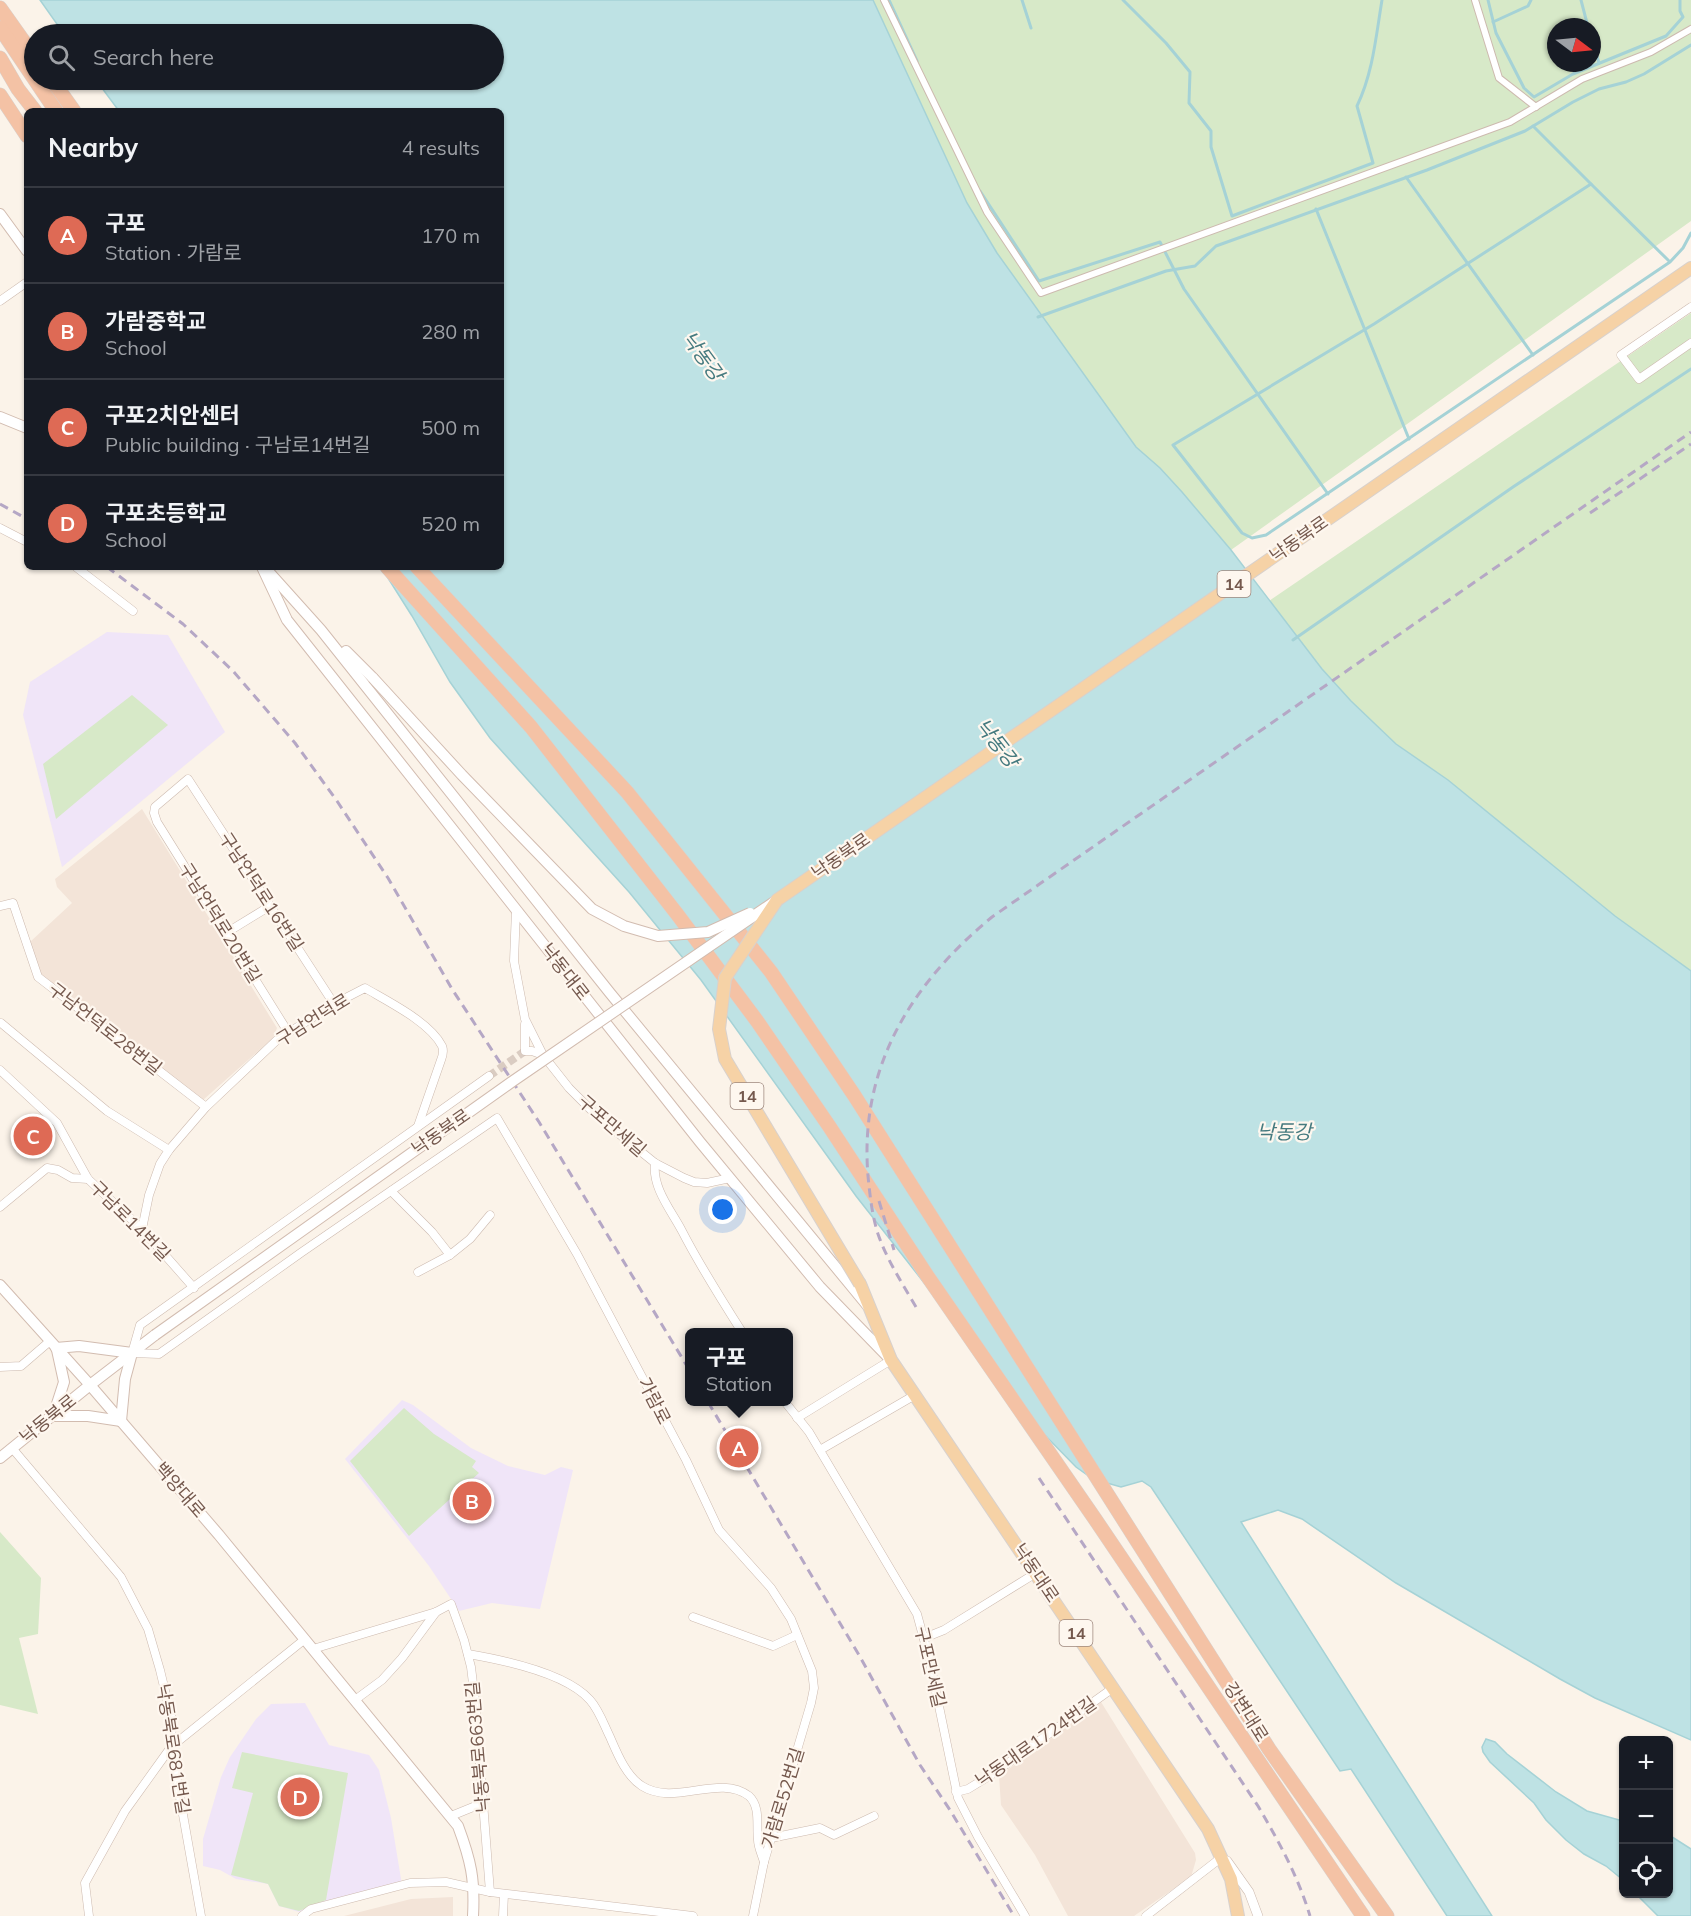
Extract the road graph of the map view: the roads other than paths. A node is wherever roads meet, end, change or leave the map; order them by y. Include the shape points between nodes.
1 (884, 0) edge
2 (1475, 0) edge
3 (0, 8) edge
4 (0, 28) edge
5 (1691, 29) edge
6 (24, 42) edge
7 (0, 58) edge
8 (24, 64) edge
9 (42, 90) edge
10 (59, 90) edge
11 (0, 95) edge
12 (1536, 107) junction
13 (33, 108) edge
14 (54, 108) edge
15 (72, 108) edge
16 (24, 131) edge
17 (0, 214) edge
18 (24, 247) edge
19 (1688, 269) edge
20 (24, 284) edge
21 (0, 301) edge
22 (1691, 307) edge
23 (1691, 343) edge
24 (0, 417) edge
25 (24, 427) edge
26 (0, 528) edge
27 (24, 540) edge
28 (80, 570) edge
29 (264, 570) edge
30 (266, 570) edge
31 (266, 570) edge
32 (390, 570) edge
33 (420, 570) edge
34 (133, 611) dead end
35 (188, 779) joint
36 (777, 900) junction
37 (0, 906) edge
38 (270, 906) junction
39 (516, 910) junction
40 (226, 933) junction
41 (334, 1004) junction
42 (525, 1019) junction
43 (1, 1023) edge
44 (288, 1032) junction
45 (543, 1056) junction
46 (0, 1070) edge
47 (489, 1076) tunnel mouth
48 (206, 1107) junction
49 (418, 1126) junction
50 (168, 1150) junction
51 (655, 1162) junction
52 (730, 1178) junction
53 (88, 1179) junction
54 (391, 1191) junction
55 (0, 1207) edge
56 (490, 1215) dead end
57 (142, 1228) junction
58 (450, 1256) junction
59 (418, 1272) dead end
60 (0, 1285) edge
61 (194, 1288) junction
62 (740, 1328) edge
63 (53, 1344) junction
64 (132, 1353) junction
65 (891, 1360) junction
66 (0, 1367) edge
67 (90, 1385) junction
68 (915, 1395) junction
69 (789, 1406) edge
70 (53, 1416) junction
71 (797, 1418) junction
72 (121, 1421) junction
73 (12, 1448) junction
74 (820, 1450) junction
75 (0, 1458) edge
76 (1036, 1573) junction
77 (436, 1612) junction
78 (693, 1617) dead end
79 (797, 1635) junction
80 (924, 1638) junction
81 (305, 1639) junction
82 (313, 1648) junction
83 (468, 1654) junction
84 (814, 1680) joint
85 (1113, 1688) junction
86 (355, 1700) junction
87 (171, 1747) junction
88 (956, 1791) junction
89 (483, 1803) junction
90 (451, 1816) junction
91 (874, 1816) dead end
92 (771, 1838) junction
93 (1215, 1844) junction
94 (1222, 1857) junction
95 (764, 1862) junction
96 (474, 1888) junction
97 (490, 1892) junction
98 (504, 1894) junction
99 (88, 1916) edge
100 (201, 1916) edge
101 (302, 1916) edge
102 (472, 1916) edge
103 (503, 1916) edge
104 (693, 1916) edge
105 (753, 1916) edge
106 (1025, 1916) edge
107 (1146, 1916) edge
108 (1238, 1916) edge
109 (1258, 1916) edge
110 (1363, 1916) edge
111 (1387, 1916) edge

1 - 12 street via 987,212 1041,293 1510,122
2 - 12 street via 1499,78
3 - 6 highway
4 - 8 highway
5 - 12 street via 1651,52 1582,79
7 - 13 highway
9 - 14 highway
10 - 15 highway
11 - 16 highway
17 - 18 main road
19 - 36 main road, 낙동북로 / 14
20 - 21 street
22 - 23 street via 1621,355 1640,379
24 - 25 main road
26 - 27 street
28 - 34 street
29 - 39 main road, 낙동대로 / 14 via 287,620
30 - 36 main road, 14, bridge via 592,909 624,926 658,936 708,932
31 - 65 main road, 낙동대로 via 321,630 610,993 868,1307
32 - 110 highway, 강변대로, bridge via 531,727 737,994
33 - 111 highway, 강변대로, bridge via 627,792 771,972 854,1095 1269,1749
35 - 38 street, 구남언덕로16번길
35 - 40 street, 구남언덕로20번길 via 155,807 156,822
36 - 64 main road, 낙동북로, bridge
36 - 65 main road, 14, bridge via 725,978 719,1029 725,1059 860,1284
37 - 48 street, 구남언덕로28번길 via 14,903 38,977
38 - 40 street
38 - 41 street, 구남언덕로16번길
39 - 42 street, 구포만세길 via 514,961
39 - 52 main road, 낙동대로 / 14
40 - 44 street, 구남언덕로20번길
41 - 44 street, 구남언덕로
41 - 49 street, 구남언덕로 via 365,988 419,1022 441,1045 441,1060
42 - 45 street, 구포만세길
42 - 45 street via 525,1051
43 - 50 street via 107,1111
44 - 48 street, 구남언덕로
45 - 51 street, 구포만세길 via 598,1117
46 - 53 street, 구남로14번길 via 57,1123
47 - 49 street
48 - 50 street, 구남언덕로
49 - 61 street
50 - 57 street, 구남언덕로 via 154,1178
51 - 52 street via 694,1182
51 - 62 street, 구포만세길 via 661,1193
52 - 65 main road, 낙동대로 / 14 via 820,1287
53 - 55 street via 72,1178 47,1168
53 - 57 street, 구남로14번길
54 - 58 street
54 - 64 street via 159,1354
54 - 79 street, 가람로 via 497,1118 577,1254 719,1530 771,1588
56 - 58 street
57 - 61 street, 구남로14번길
58 - 59 street
60 - 63 main road, 백양대로
61 - 64 street via 140,1326
63 - 64 main road
63 - 66 street via 21,1366
63 - 67 main road, 백양대로
63 - 70 main road via 64,1382
64 - 67 main road, 낙동북로
64 - 72 main road
65 - 68 main road, 낙동대로 / 14
65 - 71 street
67 - 70 main road, 낙동북로
67 - 72 main road, 백양대로
68 - 74 street
68 - 76 main road, 낙동대로 / 14
69 - 71 street, 구포만세길
70 - 72 main road
70 - 73 main road, 낙동북로
71 - 74 street, 구포만세길
72 - 81 main road, 백양대로
73 - 75 main road, 낙동북로
73 - 87 street, 낙동북로681번길 via 121,1577 148,1629 172,1720
74 - 80 street, 구포만세길 via 911,1604
76 - 80 street via 944,1630
76 - 85 main road, 낙동대로 / 14
77 - 82 street
77 - 83 street, 낙동북로663번길 via 451,1604
77 - 86 street via 382,1680
78 - 79 street via 773,1646
79 - 84 street, 가람로
80 - 88 street, 구포만세길
81 - 82 main road, 백양대로
81 - 87 street
82 - 86 main road, 백양대로
83 - 89 street, 낙동북로663번길
83 - 95 street via 531,1668 584,1694 596,1708 631,1776 642,1786 676,1794 723,1787 749,1796 756,1809
84 - 92 street, 가람로52번길 via 811,1703
85 - 88 street, 낙동대로1724번길 via 994,1773 968,1789
85 - 93 main road, 낙동대로 / 14
86 - 90 main road, 백양대로
87 - 99 street via 125,1811 85,1883
87 - 100 street, 낙동북로681번길
88 - 106 street, 구포만세길
89 - 90 street
89 - 97 street, 낙동북로663번길
90 - 96 main road, 백양대로 via 469,1854
91 - 92 street via 834,1835 820,1828
92 - 95 street, 가람로52번길
93 - 94 main road, 낙동대로 / 14
93 - 109 street via 1249,1892
94 - 107 street
94 - 108 main road, 낙동대로 / 14
95 - 105 street, 가람로52번길
96 - 97 street
96 - 101 street via 446,1882 410,1882 311,1909
96 - 102 main road, 백양대로
97 - 98 street
98 - 103 street
98 - 104 street

